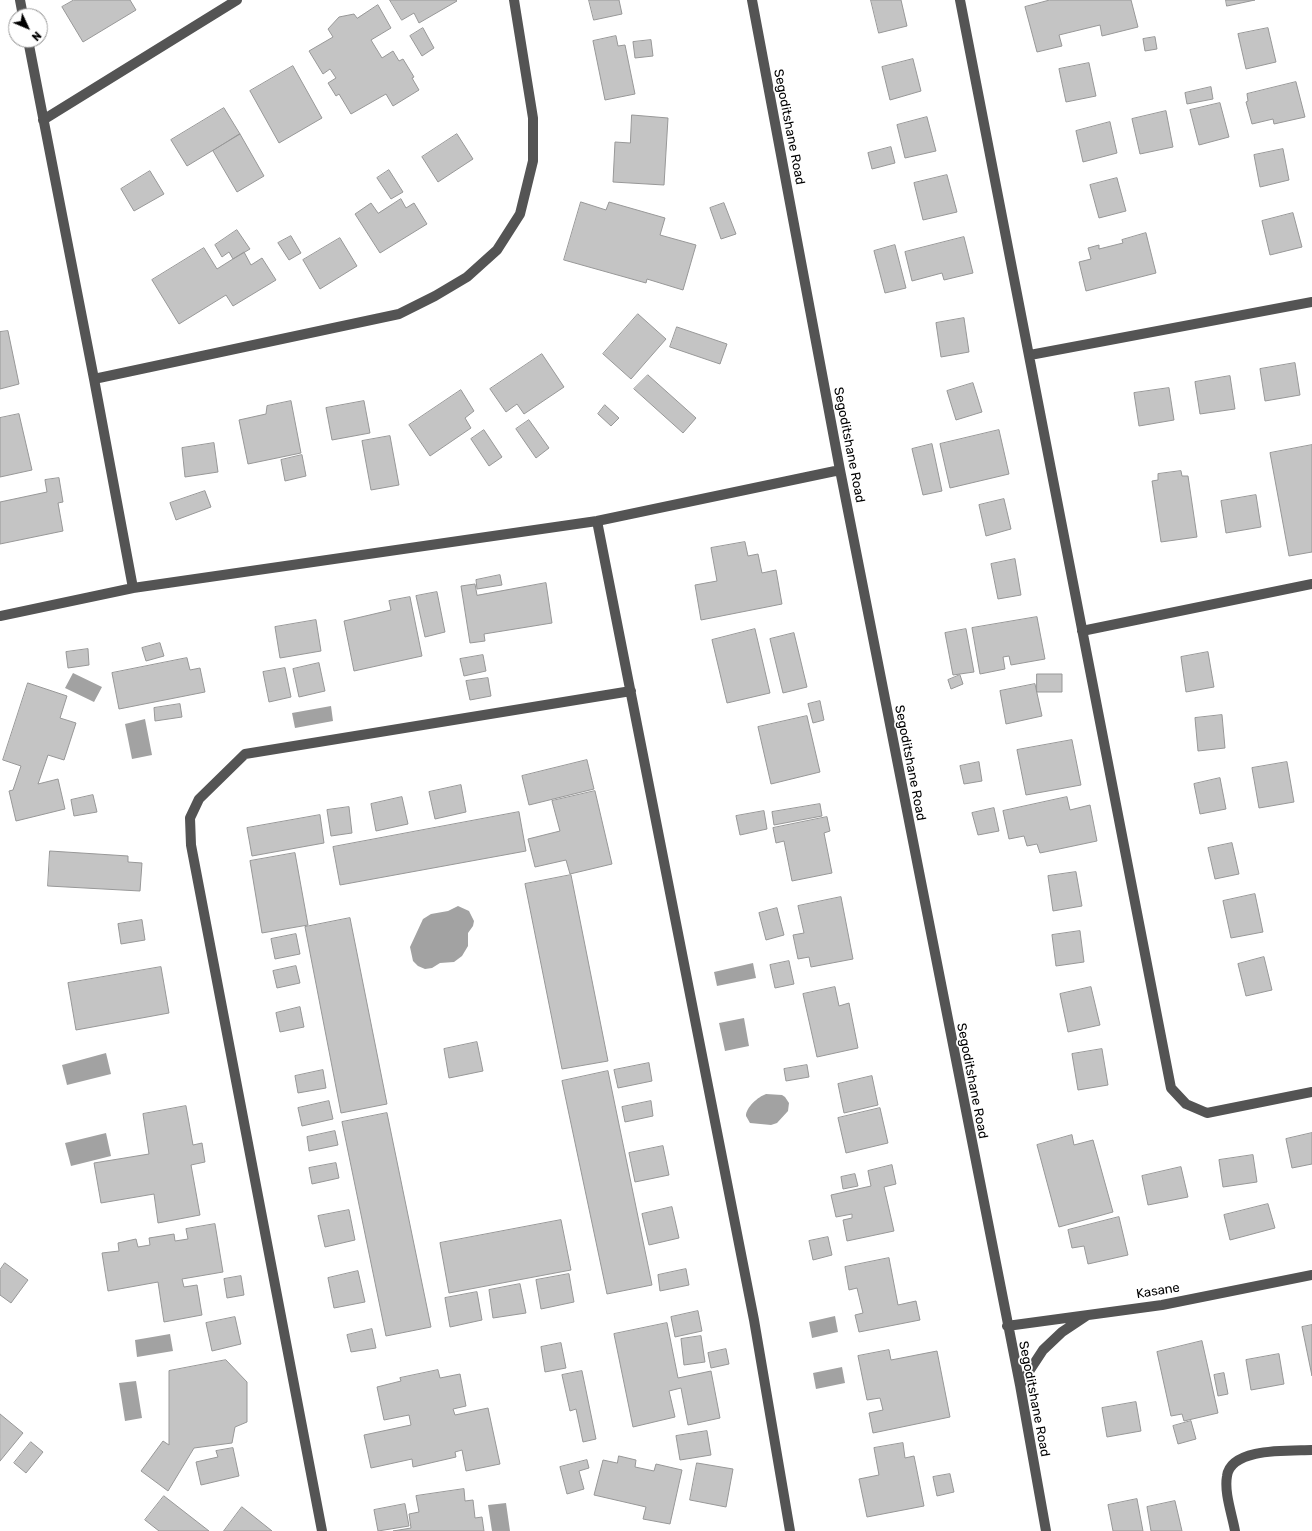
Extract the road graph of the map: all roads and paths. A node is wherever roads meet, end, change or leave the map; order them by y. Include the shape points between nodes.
1 (237, 0) edge
2 (514, 0) edge
3 (752, 0) edge
4 (960, 0) edge
5 (30, 48) edge
6 (43, 120) junction
7 (1312, 302) edge
8 (1030, 355) junction
9 (94, 379) junction
10 (840, 470) junction
11 (597, 521) junction
12 (1312, 584) edge
13 (132, 588) junction
14 (0, 616) edge
15 (1082, 631) junction
16 (631, 691) junction
17 (1312, 1092) edge
18 (1312, 1275) edge
19 (1087, 1315) junction
20 (1007, 1326) junction
21 (1020, 1385) junction
22 (1312, 1450) edge
23 (322, 1531) edge
24 (790, 1531) edge
25 (1046, 1531) edge
26 (1235, 1531) edge

1 - 6 street
2 - 9 street via 533,118 532,161 520,214 497,250 467,277 399,314
3 - 10 street, Segoditshane Road
4 - 8 street
5 - 6 street
6 - 9 street
7 - 8 street
8 - 15 street
9 - 13 street
10 - 11 street
10 - 20 street, Segoditshane Road
11 - 13 street
11 - 16 street
12 - 15 street
13 - 14 street
15 - 17 street via 1171,1088 1186,1104 1208,1113
16 - 23 street via 245,754 199,799 190,818 190,845
16 - 24 street via 754,1320
18 - 19 street, Kasane via 1162,1305
19 - 20 street, Kasane
19 - 21 street via 1062,1332 1044,1350
20 - 21 street, Segoditshane Road
21 - 25 street, Segoditshane Road
22 - 26 street via 1253,1454 1235,1461 1227,1475 1227,1490

